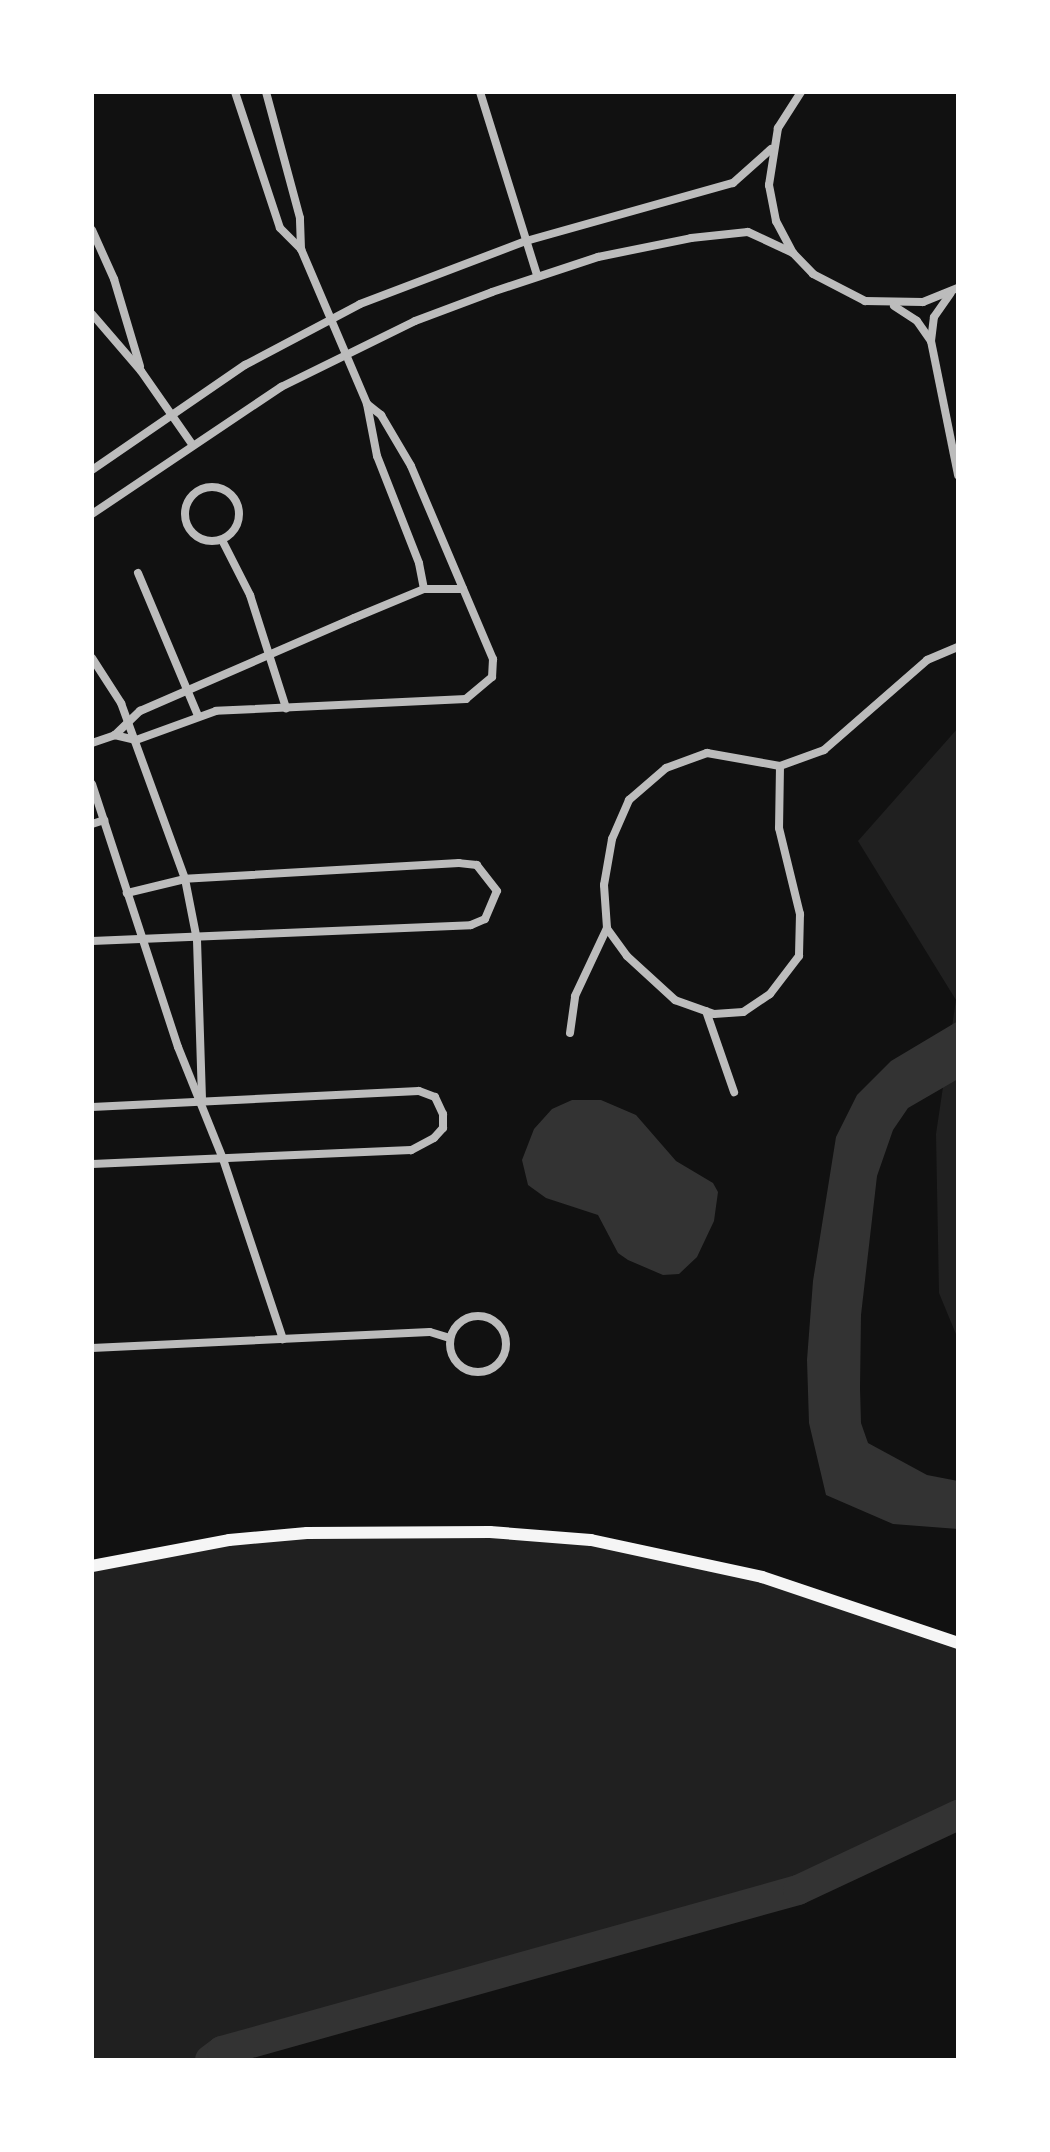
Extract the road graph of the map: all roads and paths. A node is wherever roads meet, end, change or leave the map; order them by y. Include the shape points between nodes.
1 (235, 92) edge
2 (266, 92) edge
3 (480, 92) edge
4 (801, 92) edge
5 (771, 149) junction
6 (92, 230) edge
7 (526, 241) junction
8 (301, 249) junction
9 (793, 253) junction
10 (537, 275) junction
11 (954, 291) edge
12 (894, 305) junction
13 (92, 314) edge
14 (331, 319) junction
15 (931, 341) junction
16 (345, 354) junction
17 (141, 371) junction
18 (367, 404) junction
19 (170, 414) junction
20 (192, 444) junction
21 (92, 470) edge
22 (958, 475) edge
23 (92, 514) edge
24 (222, 540) junction
25 (138, 573) dead end
26 (424, 589) junction
27 (463, 589) junction
28 (958, 647) edge
29 (270, 654) junction
30 (92, 658) edge
31 (188, 690) junction
32 (286, 708) junction
33 (198, 716) junction
34 (127, 718) junction
35 (115, 735) junction
36 (136, 740) junction
37 (92, 743) edge
38 (780, 766) junction
39 (92, 784) edge
40 (104, 820) junction
41 (92, 824) edge
42 (185, 879) junction
43 (127, 893) junction
44 (607, 928) junction
45 (141, 938) junction
46 (197, 940) junction
47 (92, 941) edge
48 (706, 1011) junction
49 (570, 1033) dead end
50 (734, 1092) dead end
51 (202, 1100) junction
52 (92, 1107) edge
53 (223, 1159) junction
54 (92, 1164) edge
55 (450, 1338) junction
56 (283, 1339) junction
57 (92, 1348) edge
58 (92, 1566) edge
59 (958, 1643) edge

1 - 8 street via 280,228
2 - 8 street via 300,218
3 - 7 street
4 - 5 street
5 - 7 street via 733,183
5 - 9 street via 769,185 776,221
6 - 17 street via 114,279
7 - 10 street
7 - 14 street
8 - 14 street
9 - 10 street via 748,232 720,234 643,247
9 - 12 street via 838,291
10 - 16 street
11 - 12 street
11 - 15 street via 934,317
12 - 15 street via 917,321
13 - 17 street
14 - 16 street
14 - 19 street
15 - 22 street
16 - 18 street
16 - 20 street
17 - 19 street
18 - 26 street via 377,456
18 - 27 street via 381,415 411,466
19 - 20 street
19 - 21 street
20 - 23 street
24 - 24 street via 204,541 189,530 184,512 199,490 225,490 236,503 238,520
24 - 29 street via 250,595
25 - 31 street
26 - 27 street
26 - 29 street
27 - 32 street via 493,659 492,677 480,691 466,699
28 - 38 street via 927,660 835,744
29 - 31 street
29 - 32 street
30 - 34 street
31 - 33 street
31 - 34 street
32 - 33 street
33 - 36 street
34 - 35 street
34 - 36 street
35 - 36 street
35 - 37 street
36 - 42 street
38 - 44 street via 707,753 666,768 629,800 612,839 604,885
38 - 48 street via 779,828 800,914 799,956 770,994 743,1012
39 - 40 street
40 - 41 street
40 - 43 street
42 - 43 street
42 - 46 street
42 - 46 street via 459,863 477,865 497,891 485,919 471,925
43 - 45 street
44 - 48 street via 665,992
44 - 49 street via 575,996
45 - 46 street
45 - 47 street
45 - 51 street
46 - 51 street
48 - 50 street
51 - 52 street
51 - 53 street
51 - 53 street via 419,1091 435,1097 443,1114 443,1128 411,1150
53 - 54 street
53 - 56 street
55 - 55 street via 457,1364 473,1372 499,1363 506,1345 501,1327 485,1316 467,1317
55 - 56 street via 430,1332
56 - 57 street
58 - 59 main road via 229,1540 307,1533 490,1532 591,1540 762,1577

